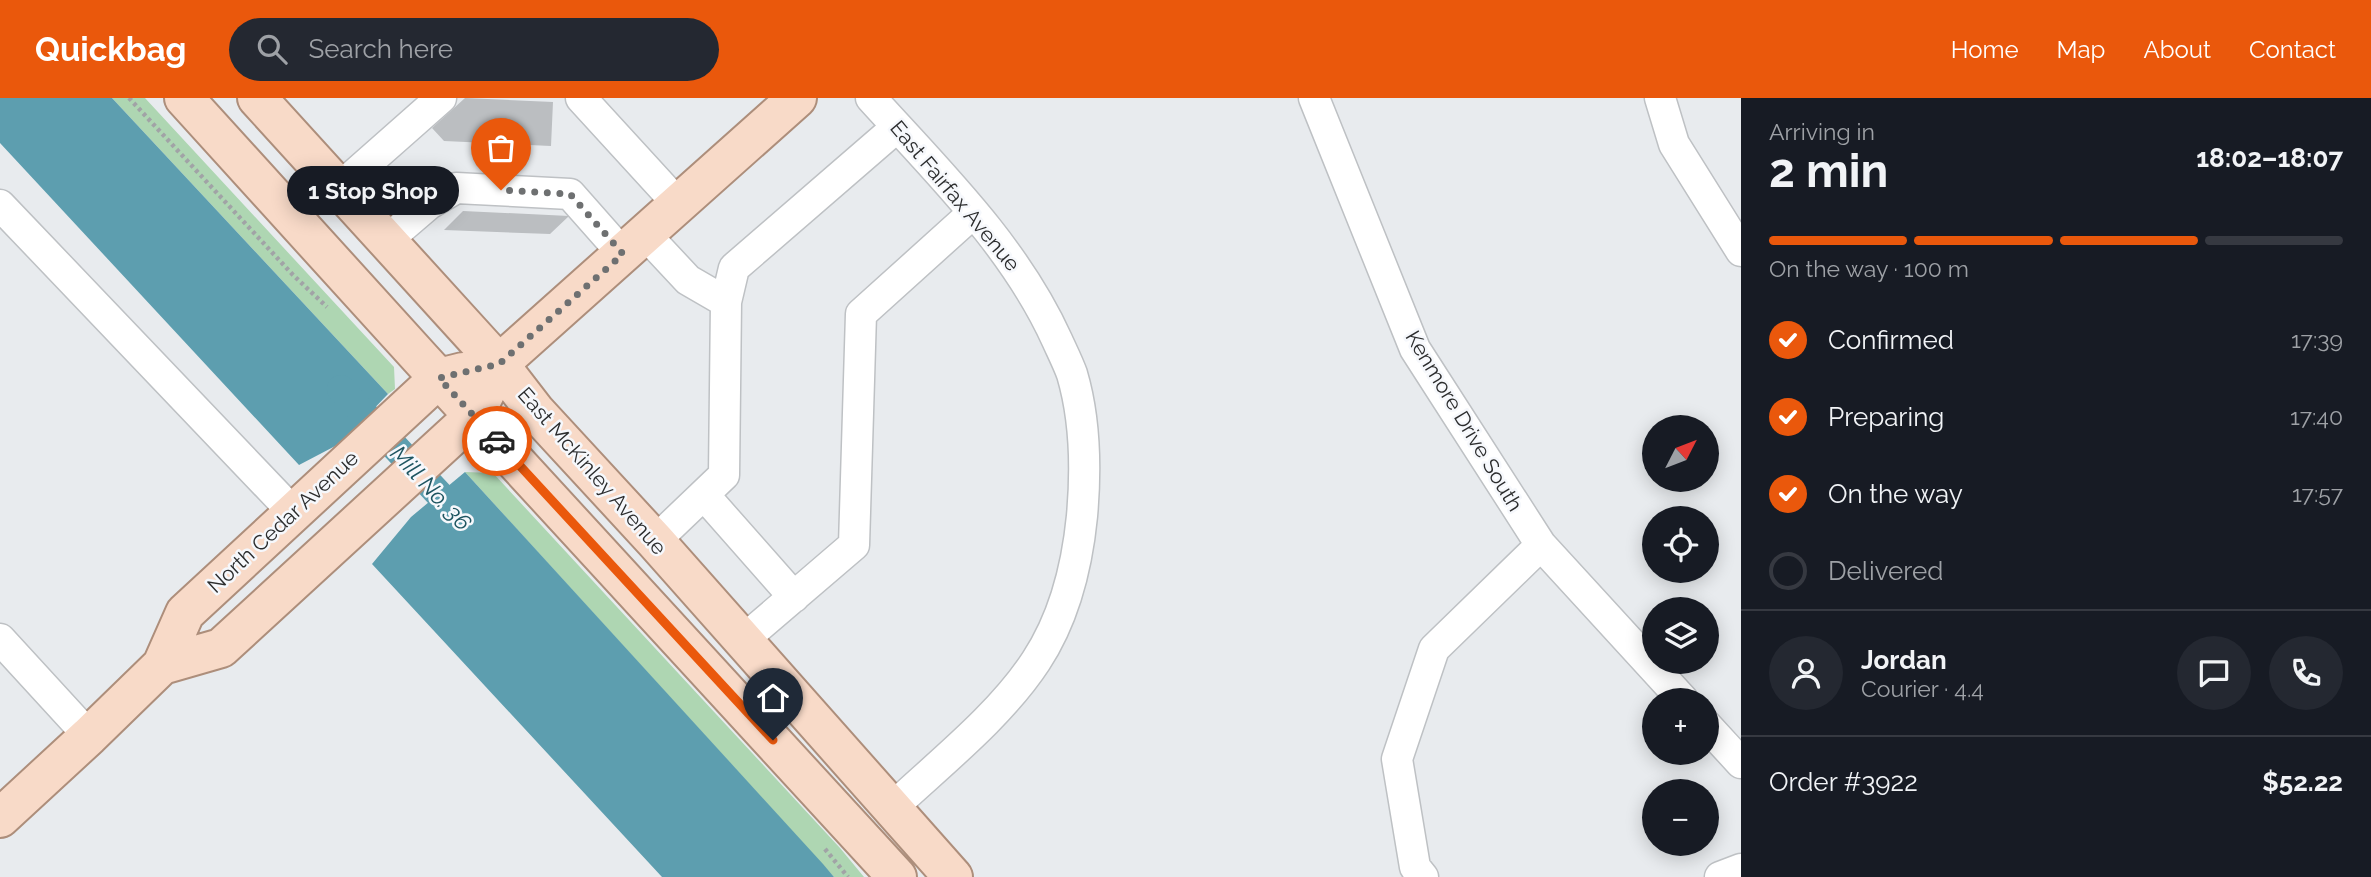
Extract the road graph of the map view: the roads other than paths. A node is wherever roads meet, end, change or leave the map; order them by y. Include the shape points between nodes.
1 (184, 98) edge
2 (257, 98) edge
3 (441, 98) edge
4 (581, 98) edge
5 (797, 98) edge
6 (871, 98) edge
7 (1314, 98) edge
8 (1660, 98) edge
9 (897, 127) junction
10 (339, 188) junction
11 (678, 204) junction
12 (0, 205) edge
13 (973, 213) junction
14 (387, 240) junction
15 (634, 244) junction
16 (1741, 251) edge
17 (726, 302) junction
18 (499, 364) junction
19 (439, 378) junction
20 (474, 416) junction
21 (704, 495) junction
22 (293, 512) junction
23 (654, 541) junction
24 (1541, 545) junction
25 (794, 597) junction
26 (0, 639) edge
27 (742, 641) junction
28 (162, 665) junction
29 (1672, 688) edge
30 (89, 736) junction
31 (1719, 739) edge
32 (1741, 763) edge
33 (892, 808) junction
34 (0, 818) edge
35 (1741, 869) edge
36 (897, 877) edge
37 (953, 877) edge
38 (1423, 877) edge
39 (1720, 877) edge

1 - 19 main road
2 - 10 main road, East McKinley Avenue
3 - 10 street
4 - 11 street
5 - 11 main road, North Cedar Avenue
6 - 9 street, East Fairfax Avenue
7 - 24 street, Kenmore Drive South via 1415,349
8 - 16 street via 1674,144
9 - 13 street, East Fairfax Avenue
9 - 17 street via 734,268
10 - 14 main road, East McKinley Avenue
11 - 15 main road, North Cedar Avenue
12 - 22 street
13 - 25 street via 861,314 854,545
13 - 33 street, East Fairfax Avenue via 1015,264 1072,373 1080,410 1084,496 1078,554 1065,606 1037,660 1012,693
14 - 15 street via 456,188 570,194
14 - 18 main road, East McKinley Avenue
15 - 17 street
15 - 18 main road, North Cedar Avenue
17 - 21 street via 724,475
18 - 19 main road, North Cedar Avenue
18 - 20 main road, North Cedar Avenue
18 - 23 main road, East McKinley Avenue via 536,412
19 - 20 main road
19 - 22 main road, North Cedar Avenue
20 - 28 main road, North Cedar Avenue via 221,648
20 - 36 main road
21 - 23 street
21 - 25 street
22 - 28 main road, North Cedar Avenue via 185,613
23 - 27 main road, East McKinley Avenue
24 - 29 street, Kenmore Drive South
24 - 38 street via 1434,649 1397,759 1415,867
25 - 27 street
26 - 30 street
27 - 33 main road, East McKinley Avenue
28 - 30 main road, North Cedar Avenue
30 - 34 main road, North Cedar Avenue
31 - 32 street
33 - 37 main road, East McKinley Avenue
35 - 39 street

